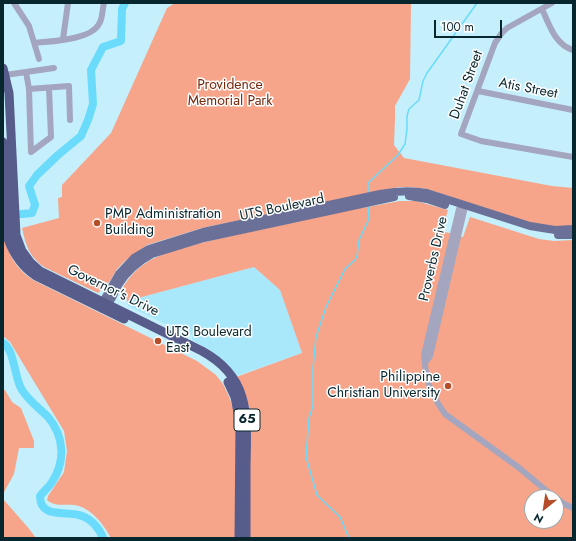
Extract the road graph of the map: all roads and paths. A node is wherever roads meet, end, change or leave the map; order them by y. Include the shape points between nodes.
1 (14, 3) edge
2 (60, 3) edge
3 (104, 3) edge
4 (552, 3) edge
5 (68, 4) edge
6 (542, 9) junction
7 (63, 40) junction
8 (35, 43) junction
9 (573, 50) edge
10 (39, 59) dead end
11 (54, 68) dead end
12 (4, 72) edge
13 (26, 72) junction
14 (49, 88) junction
15 (28, 89) junction
16 (478, 91) junction
17 (573, 110) edge
18 (70, 120) dead end
19 (3, 142) edge
20 (573, 157) edge
21 (11, 207) junction
22 (462, 208) junction
23 (573, 229) edge
24 (573, 235) edge
25 (105, 305) junction
26 (544, 489) edge
27 (239, 538) edge
28 (246, 538) edge

1 - 8 street via 29,26
2 - 5 street
3 - 7 street via 97,27 88,34
4 - 6 street, Duhat Street
5 - 7 street
6 - 9 street via 556,38 562,45
6 - 16 street, Duhat Street via 501,34 495,43
7 - 8 street
8 - 10 street
11 - 13 street
12 - 13 street
12 - 21 highway, Governor's Drive / 65 via 9,93
13 - 15 street
14 - 15 street
14 - 15 street via 51,137 31,152
14 - 18 street via 69,86
16 - 17 street, Atis Street
16 - 20 street, Duhat Street via 461,134 481,141
19 - 21 highway, Governor's Drive / 65
21 - 25 highway, Governor's Drive / 65 via 11,226 22,251 35,267
22 - 23 main road, UTS Boulevard via 542,229
22 - 24 main road, UTS Boulevard via 528,231
22 - 25 main road, UTS Boulevard via 427,193 400,191 360,202 203,232 149,249 134,258 114,280
22 - 26 street, Proverbs Drive via 430,356 425,363 430,390 445,414
25 - 27 highway, Governor's Drive / 65 via 206,360 228,381 236,397 240,423
25 - 28 highway, Governor's Drive / 65 via 209,355 225,368 238,387 247,422

